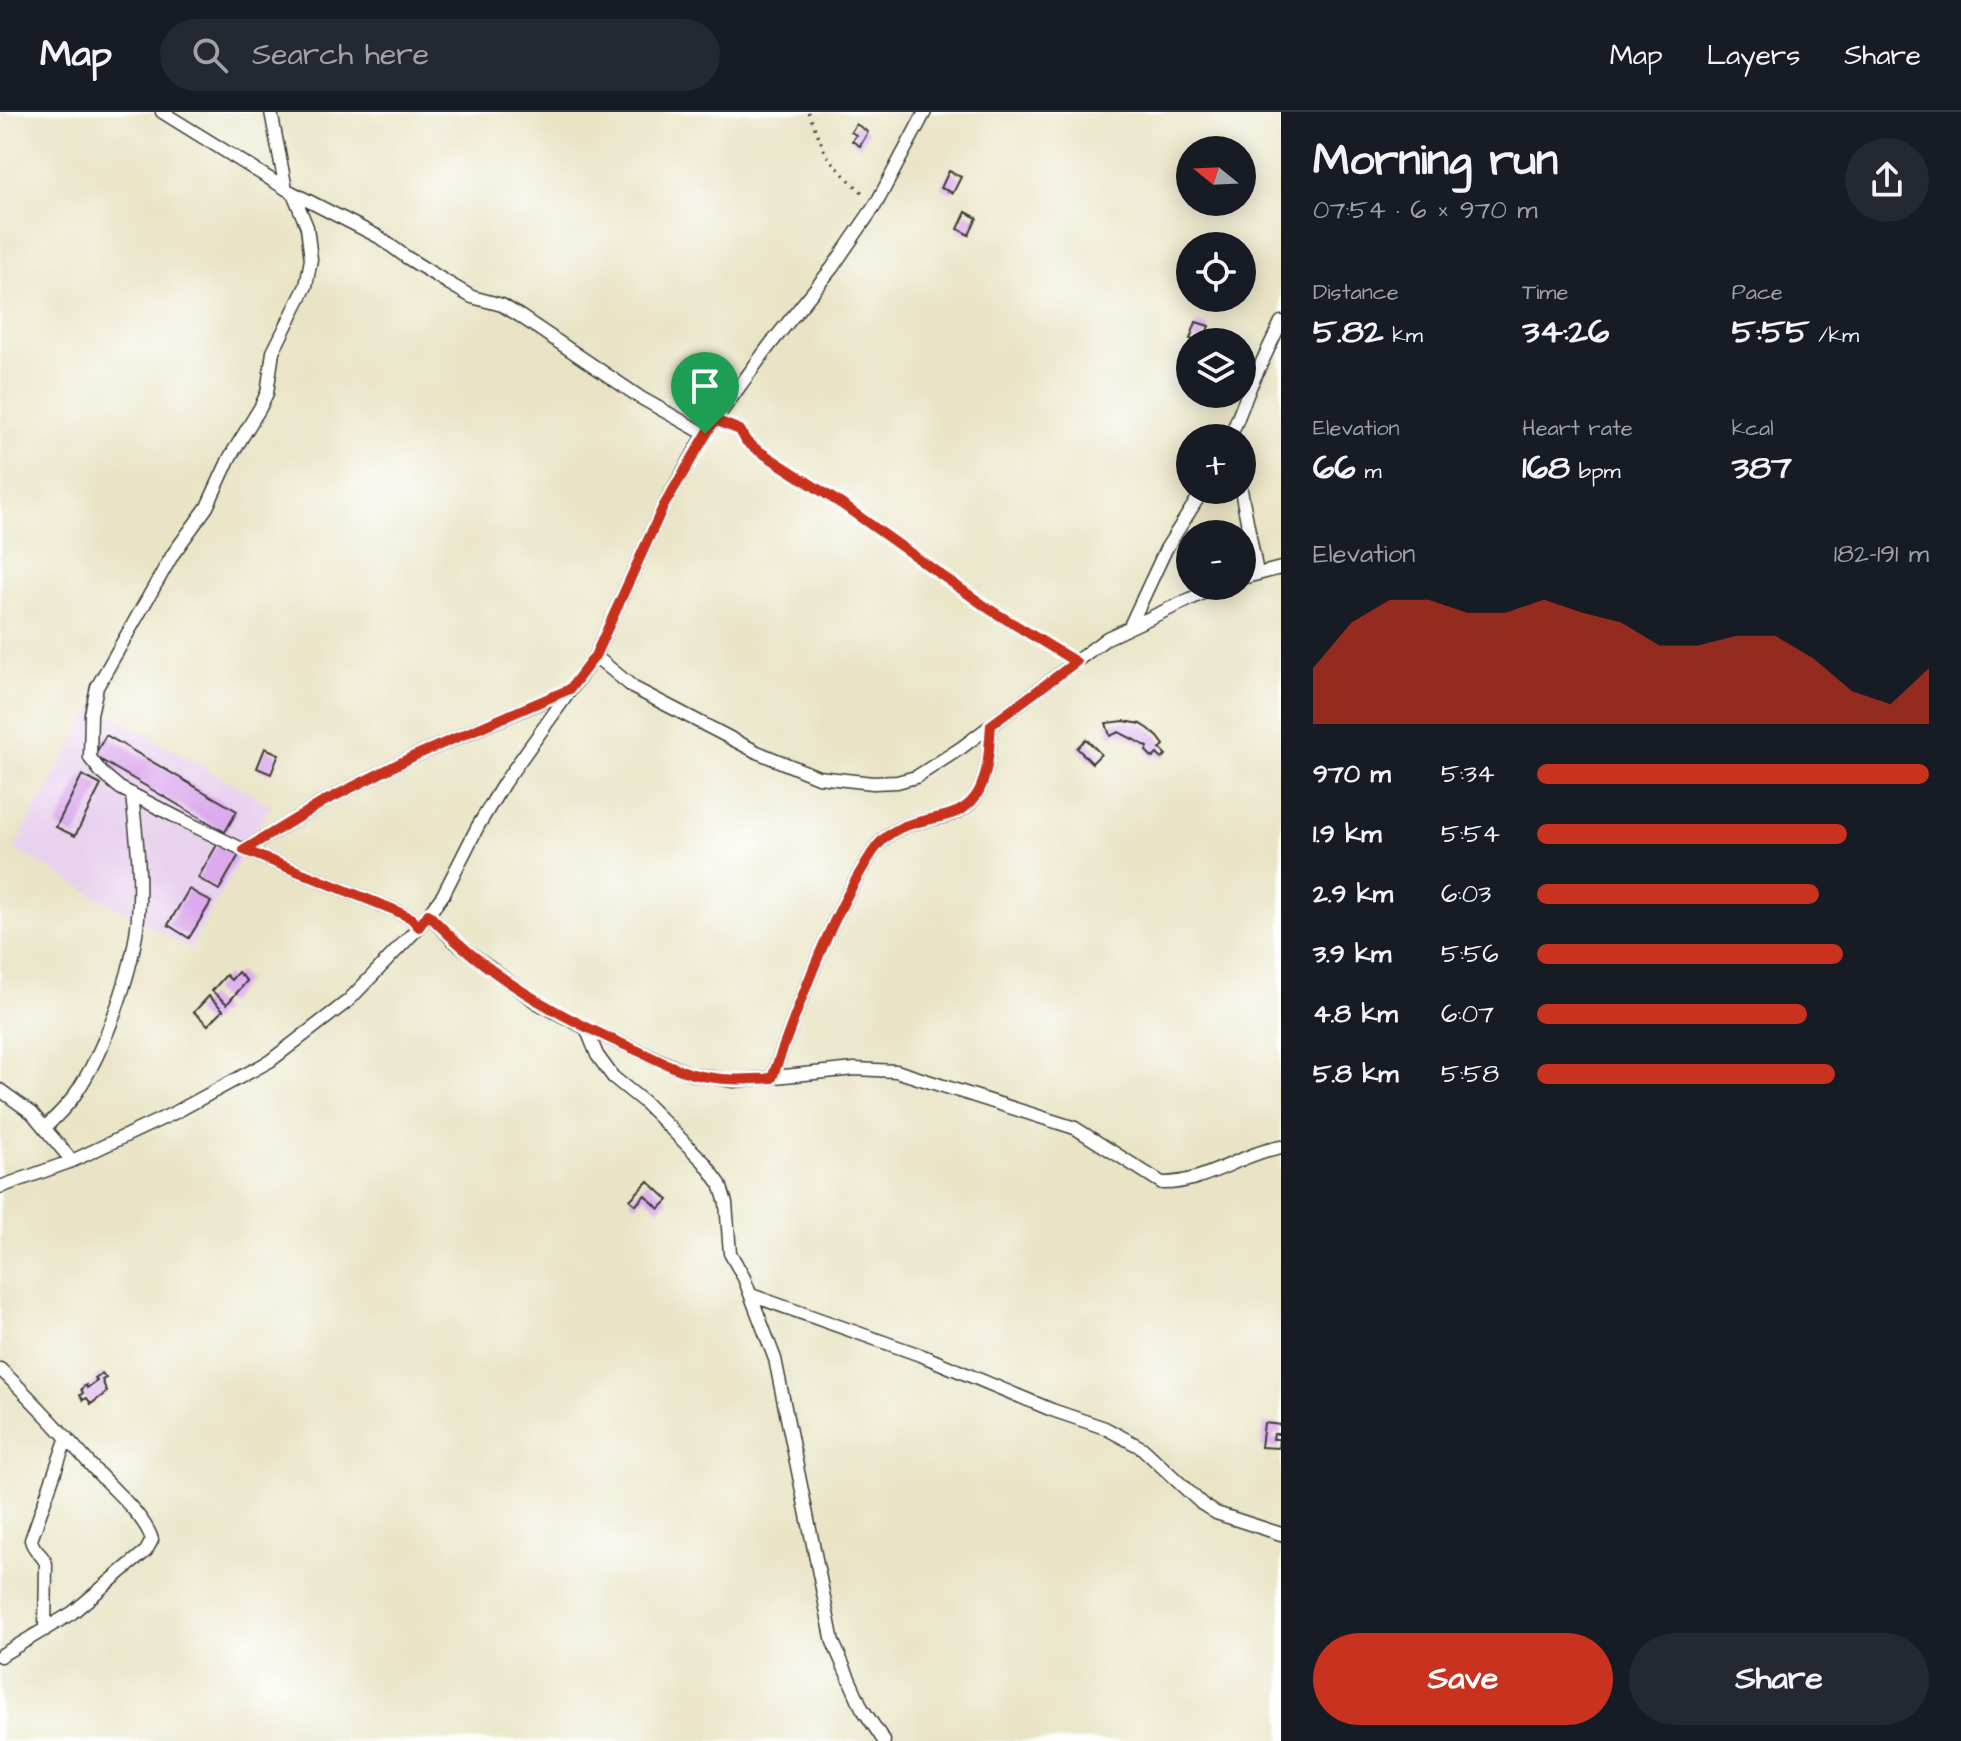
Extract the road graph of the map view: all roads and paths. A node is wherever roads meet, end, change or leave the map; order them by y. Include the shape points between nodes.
1 (162, 112) edge
2 (271, 112) edge
3 (808, 112) edge
4 (925, 112) edge
5 (290, 191) junction
6 (876, 204) junction
7 (1281, 322) edge
8 (715, 420) junction
9 (1237, 424) edge
10 (705, 434) junction
11 (1194, 504) edge
12 (1244, 504) edge
13 (1281, 568) edge
14 (1257, 573) joint
15 (1187, 600) edge
16 (1130, 626) junction
17 (595, 656) junction
18 (1076, 662) junction
19 (570, 689) junction
20 (991, 725) junction
21 (132, 794) junction
22 (244, 850) junction
23 (428, 914) junction
24 (419, 927) junction
25 (586, 1028) junction
26 (772, 1078) junction
27 (0, 1090) edge
28 (45, 1128) junction
29 (1281, 1147) edge
30 (72, 1161) junction
31 (0, 1187) edge
32 (751, 1295) junction
33 (0, 1369) edge
34 (67, 1437) junction
35 (1281, 1534) edge
36 (45, 1630) junction
37 (0, 1656) edge
38 (884, 1741) edge

1 - 5 street
2 - 5 street
3 - 6 path via 826,154
4 - 6 street
5 - 10 street via 379,237 472,297 502,305
5 - 21 street via 307,227 311,259 306,286 273,352 267,393 207,507 173,554 97,687 90,758
6 - 8 street
7 - 9 street
8 - 10 street
8 - 18 path via 740,430 756,449 989,609
10 - 17 street via 663,507
11 - 16 street via 1166,549
12 - 14 street
13 - 14 street
15 - 16 street
16 - 18 street
17 - 19 street
17 - 20 street via 634,688 723,736 818,777 873,783 916,777
18 - 20 street
19 - 22 street via 414,756
19 - 23 street via 504,783
20 - 26 street via 987,767 973,801 950,816 907,823 884,837 873,853 829,936
21 - 22 street
21 - 28 street via 138,919 128,967 113,1017 84,1079
22 - 24 street via 392,909
23 - 24 street
23 - 25 street via 454,941 536,1002
24 - 30 street via 348,1001 270,1061
25 - 26 street via 691,1074 734,1081
25 - 32 street via 613,1077 704,1162 720,1184 730,1253
26 - 29 street via 855,1069 896,1071 1075,1128 1162,1183
27 - 28 street
28 - 30 street
30 - 31 street
32 - 35 street via 1105,1428 1142,1448 1216,1513
32 - 38 street via 775,1359 833,1642 856,1696
33 - 34 street
34 - 36 street via 31,1540 46,1564
34 - 36 street via 152,1540 111,1581
36 - 37 street

